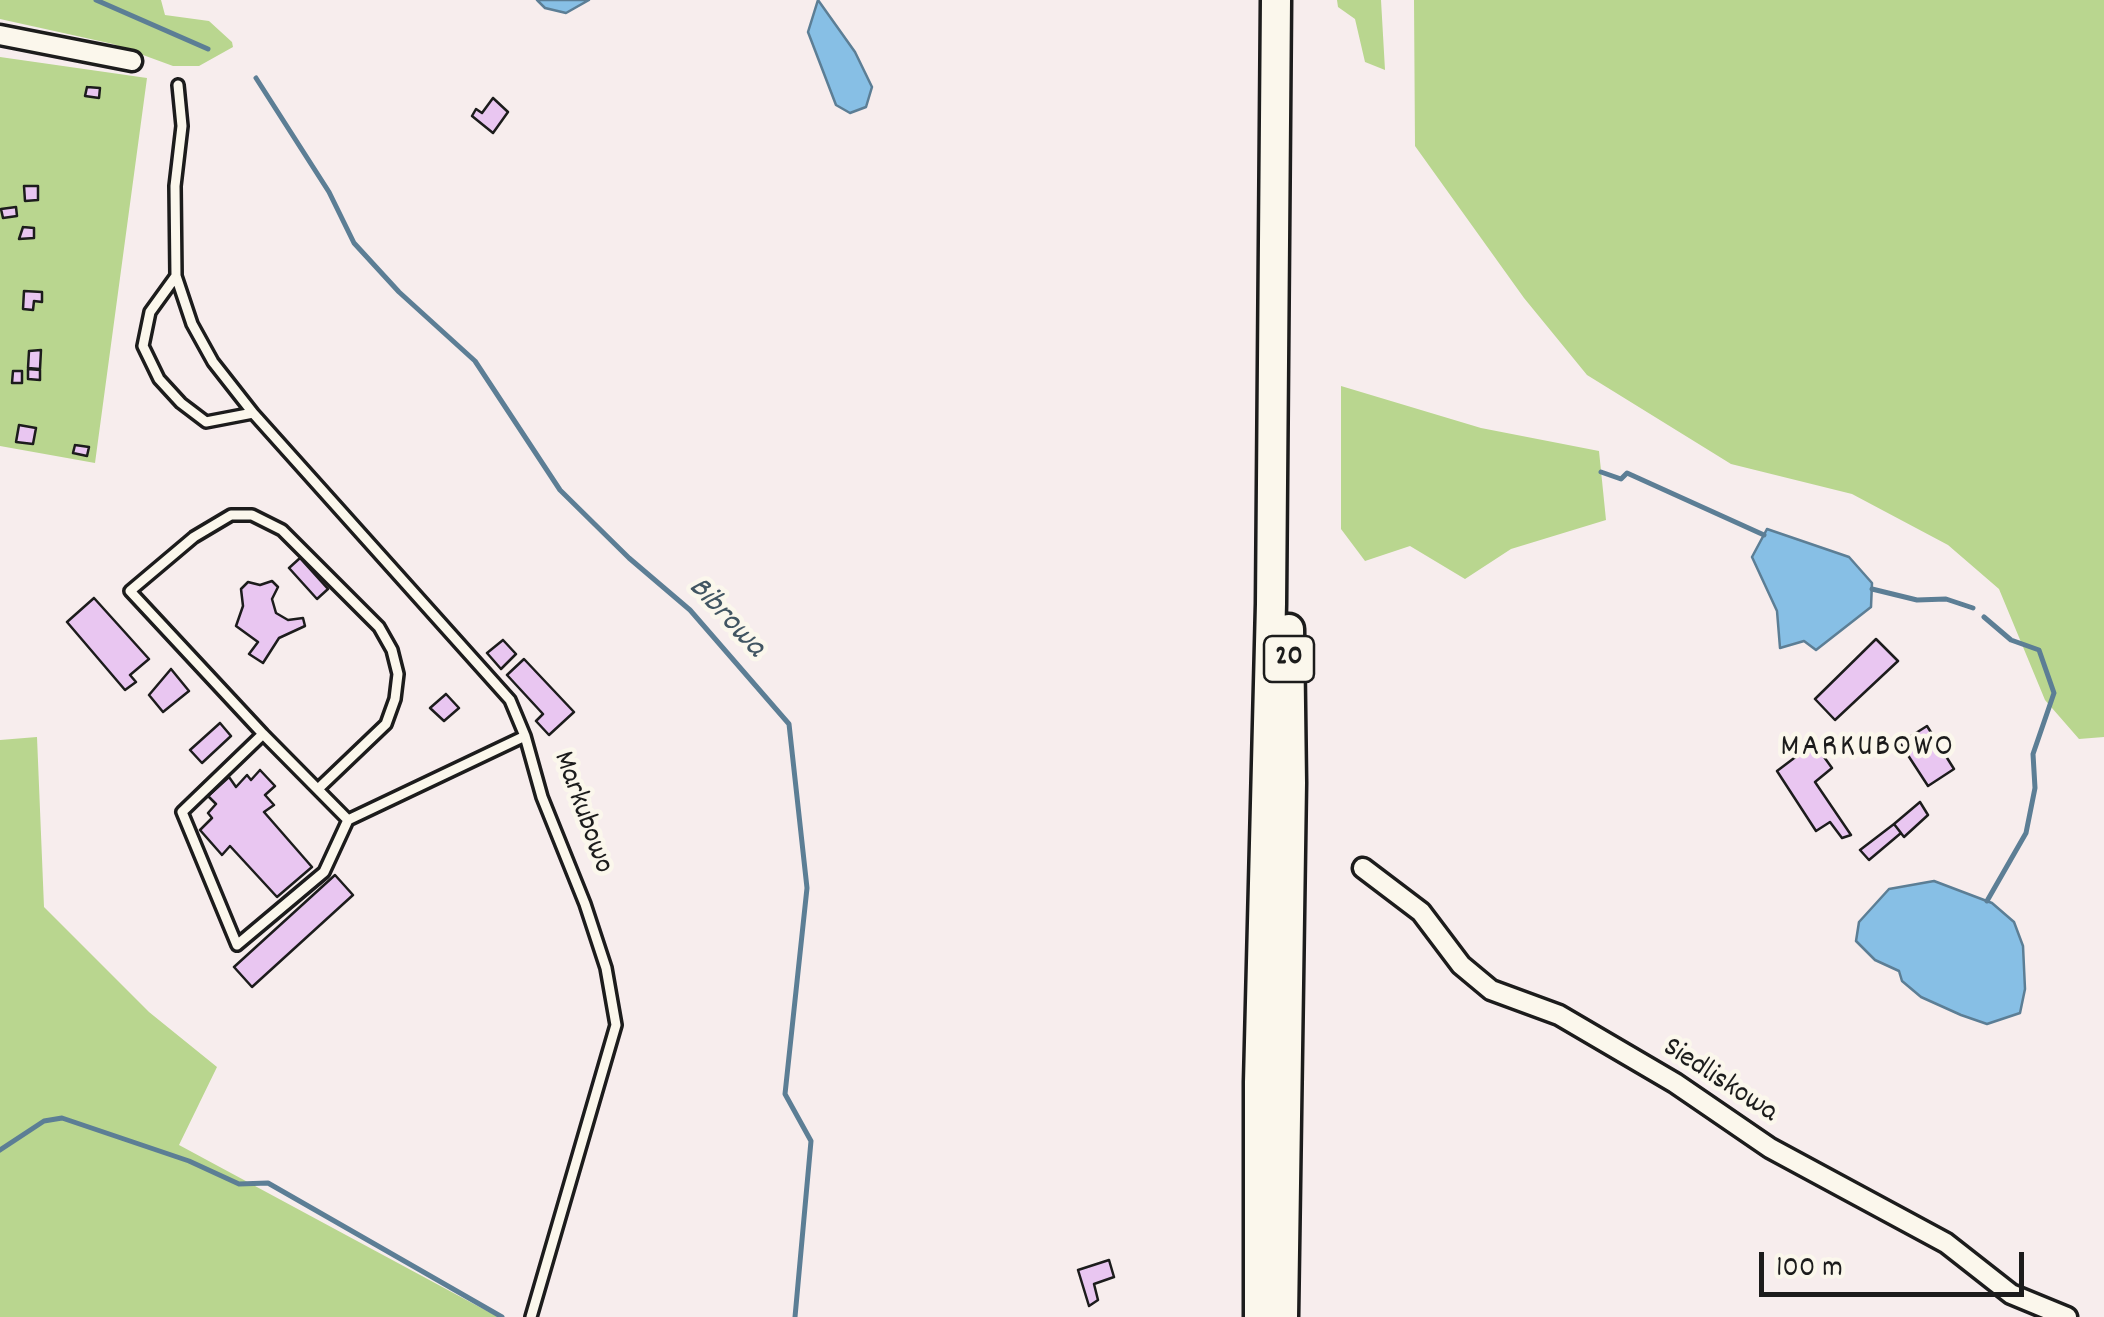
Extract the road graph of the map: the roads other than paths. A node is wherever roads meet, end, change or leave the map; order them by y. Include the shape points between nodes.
1 (1276, 0) edge
2 (1294, 0) edge
3 (0, 35) edge
4 (132, 60) dead end
5 (178, 85) dead end
6 (176, 276) junction
7 (252, 413) junction
8 (263, 734) junction
9 (525, 736) junction
10 (318, 789) junction
11 (348, 820) junction
12 (1363, 868) dead end
13 (531, 1317) edge
14 (1257, 1317) edge
15 (1283, 1317) edge
16 (2067, 1317) edge

1 - 14 main road, 20
2 - 15 main road, 20
3 - 4 street
5 - 6 lane, Markubowo
6 - 7 lane, Markubowo via 213,362
6 - 7 lane via 150,312 143,346 159,379 206,422
7 - 9 lane, Markubowo via 510,700
8 - 10 lane
8 - 10 lane via 130,591 194,537 231,516 252,515 282,530 379,628 392,650 398,674 386,724
8 - 11 lane via 182,812 237,945 324,872
9 - 11 lane
9 - 13 lane, Markubowo via 606,968 616,1025
10 - 11 lane
12 - 16 street, Siedliskowa via 1421,912 1491,990 1559,1015 1770,1148 1946,1243 2011,1294

